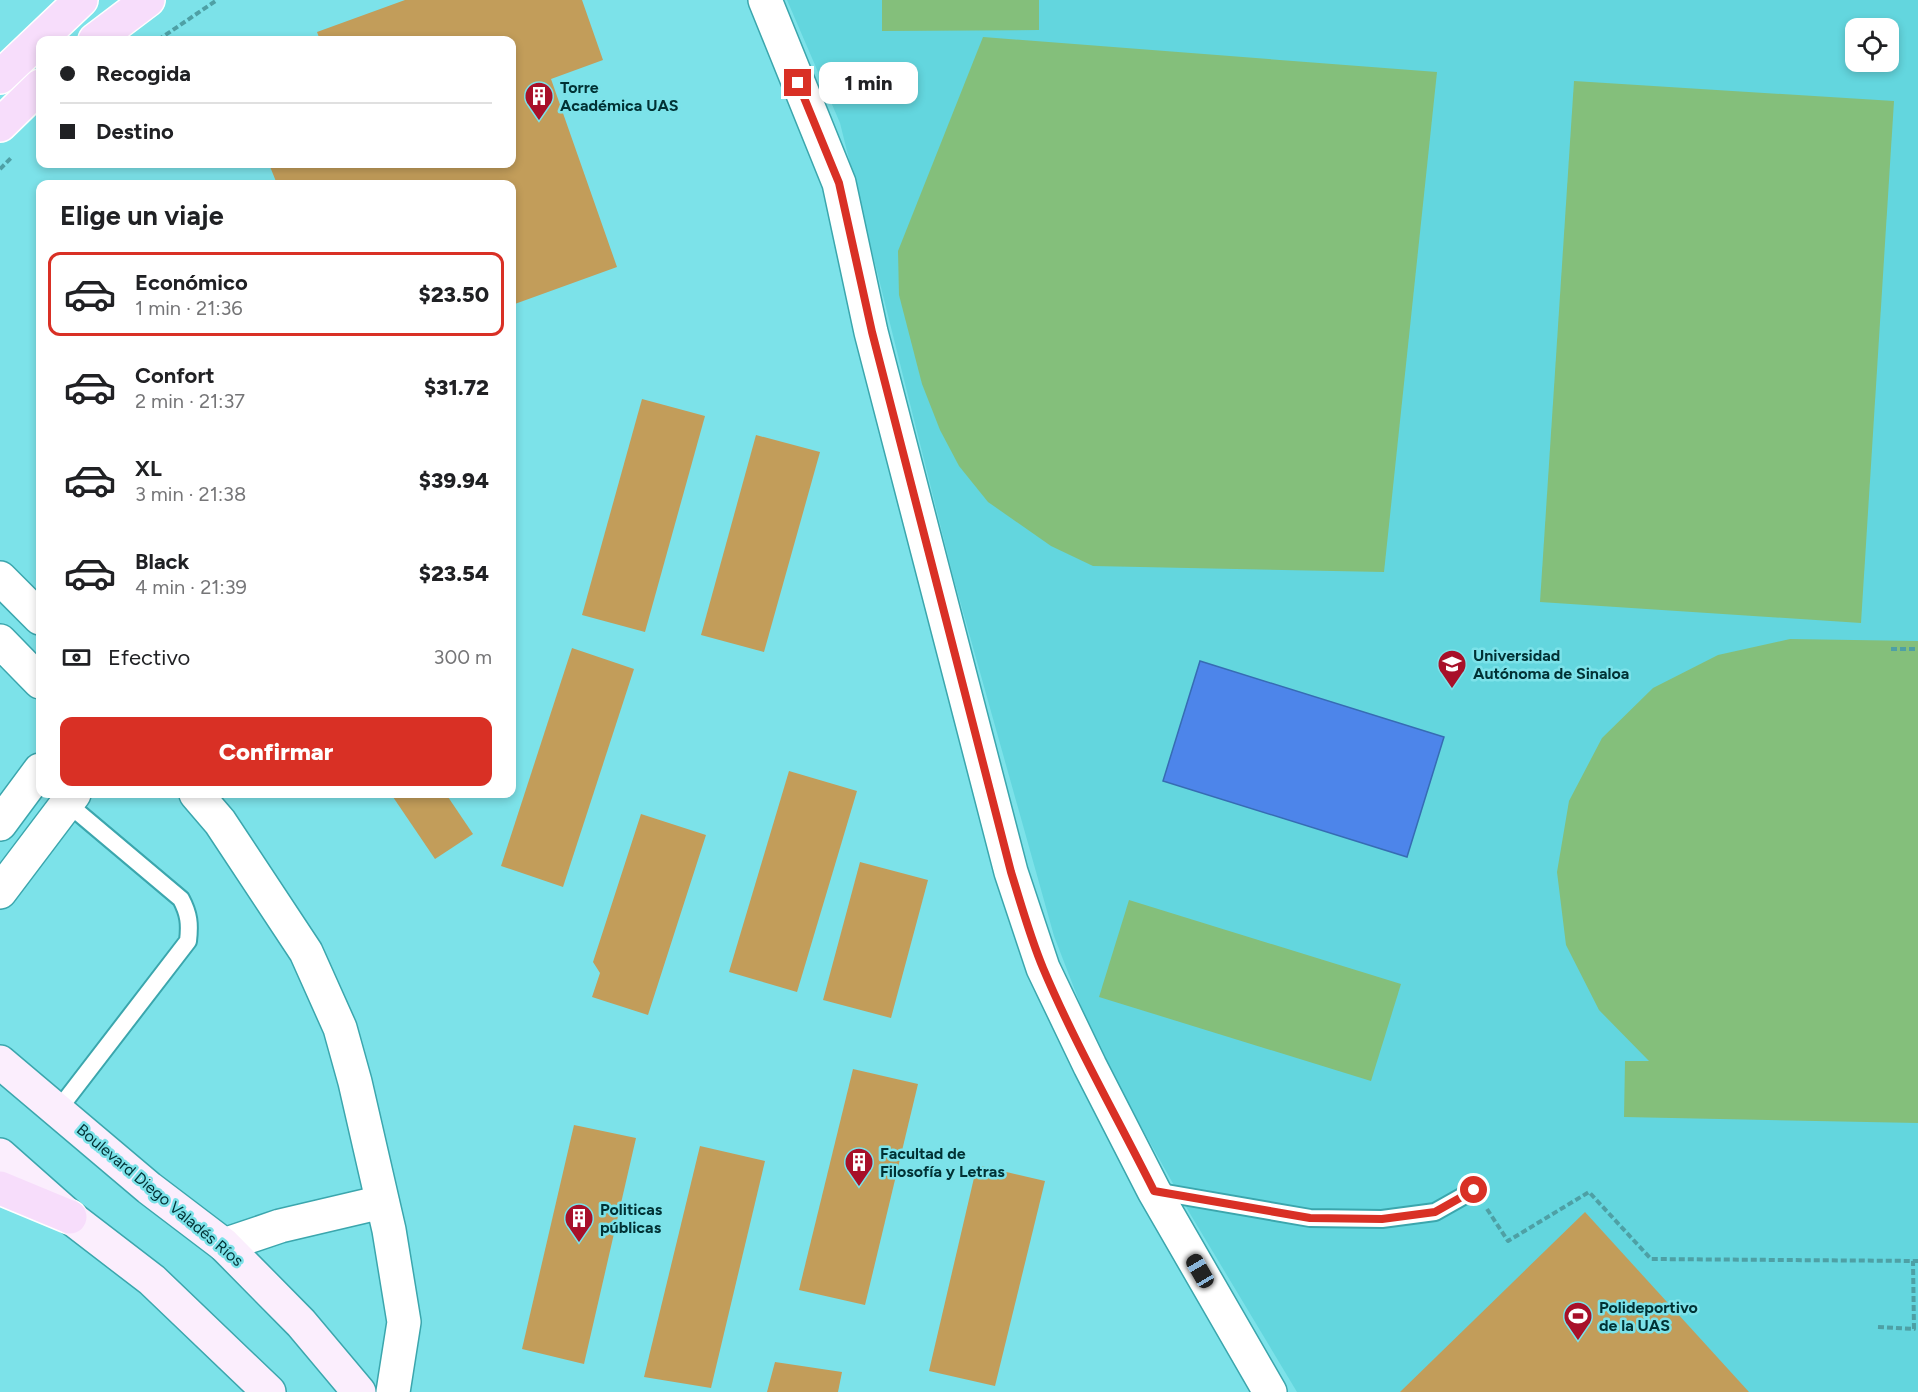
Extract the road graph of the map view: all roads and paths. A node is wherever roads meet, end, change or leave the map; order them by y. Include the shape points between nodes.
1 (81, 0) edge
2 (147, 0) edge
3 (217, 0) edge
4 (765, 0) edge
5 (43, 36) edge
6 (100, 36) edge
7 (164, 36) edge
8 (36, 43) edge
9 (0, 77) edge
10 (36, 90) edge
11 (0, 125) edge
12 (0, 578) edge
13 (36, 614) edge
14 (0, 641) edge
15 (1891, 649) dead end
16 (1918, 650) edge
17 (36, 678) edge
18 (36, 775) edge
19 (71, 798) edge
20 (199, 798) edge
21 (2, 817) edge
22 (38, 841) junction
23 (0, 892) edge
24 (0, 1062) edge
25 (58, 1110) junction
26 (0, 1155) edge
27 (0, 1188) edge
28 (1474, 1190) joint
29 (1154, 1191) junction
30 (382, 1202) junction
31 (70, 1217) junction
32 (224, 1245) junction
33 (1916, 1261) edge
34 (1878, 1327) dead end
35 (269, 1392) edge
36 (359, 1392) edge
37 (393, 1392) edge
38 (1270, 1392) edge

1 - 5 main road
2 - 6 main road
3 - 7 path
4 - 29 street via 839,183 872,332 1027,924 1043,968
8 - 9 main road
10 - 11 main road
12 - 13 street
14 - 17 street
15 - 16 path
18 - 21 street
19 - 22 street
19 - 25 lane via 181,899 189,913 190,927 188,941
20 - 30 street via 220,822 306,952 340,1028
21 - 22 lane
22 - 23 street
24 - 25 main road, Boulevard Diego Valadés Ríos
25 - 32 main road, Boulevard Diego Valadés Ríos via 149,1188
26 - 31 main road
27 - 31 main road
28 - 29 lane via 1435,1212 1382,1219 1310,1218
28 - 33 path via 1508,1241 1589,1192 1650,1259
29 - 38 street
30 - 32 street via 280,1226
30 - 37 street via 404,1322
31 - 35 main road via 152,1281
32 - 36 main road, Boulevard Diego Valadés Ríos via 301,1323
33 - 34 path via 1914,1329

